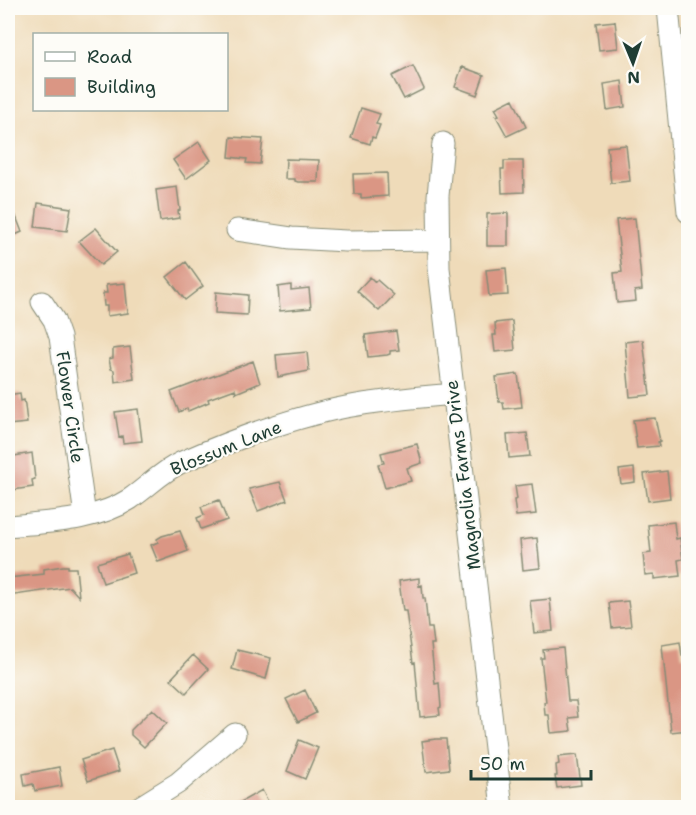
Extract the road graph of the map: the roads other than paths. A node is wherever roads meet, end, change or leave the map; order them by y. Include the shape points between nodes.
1 (668, 8) edge
2 (443, 143) dead end
3 (688, 212) edge
4 (237, 230) dead end
5 (438, 240) junction
6 (42, 302) dead end
7 (454, 394) junction
8 (85, 516) junction
9 (8, 526) edge
10 (235, 734) dead end
11 (138, 807) edge
12 (502, 807) edge

1 - 3 street
2 - 5 street, Magnolia Farms Drive
4 - 5 street via 346,241
5 - 7 street, Magnolia Farms Drive
6 - 8 street, Flower Circle via 60,337
7 - 8 street, Blossum Lane via 343,407 298,419 180,463 131,498
7 - 12 street, Magnolia Farms Drive
8 - 9 street, Blossum Lane
10 - 11 street via 178,783

